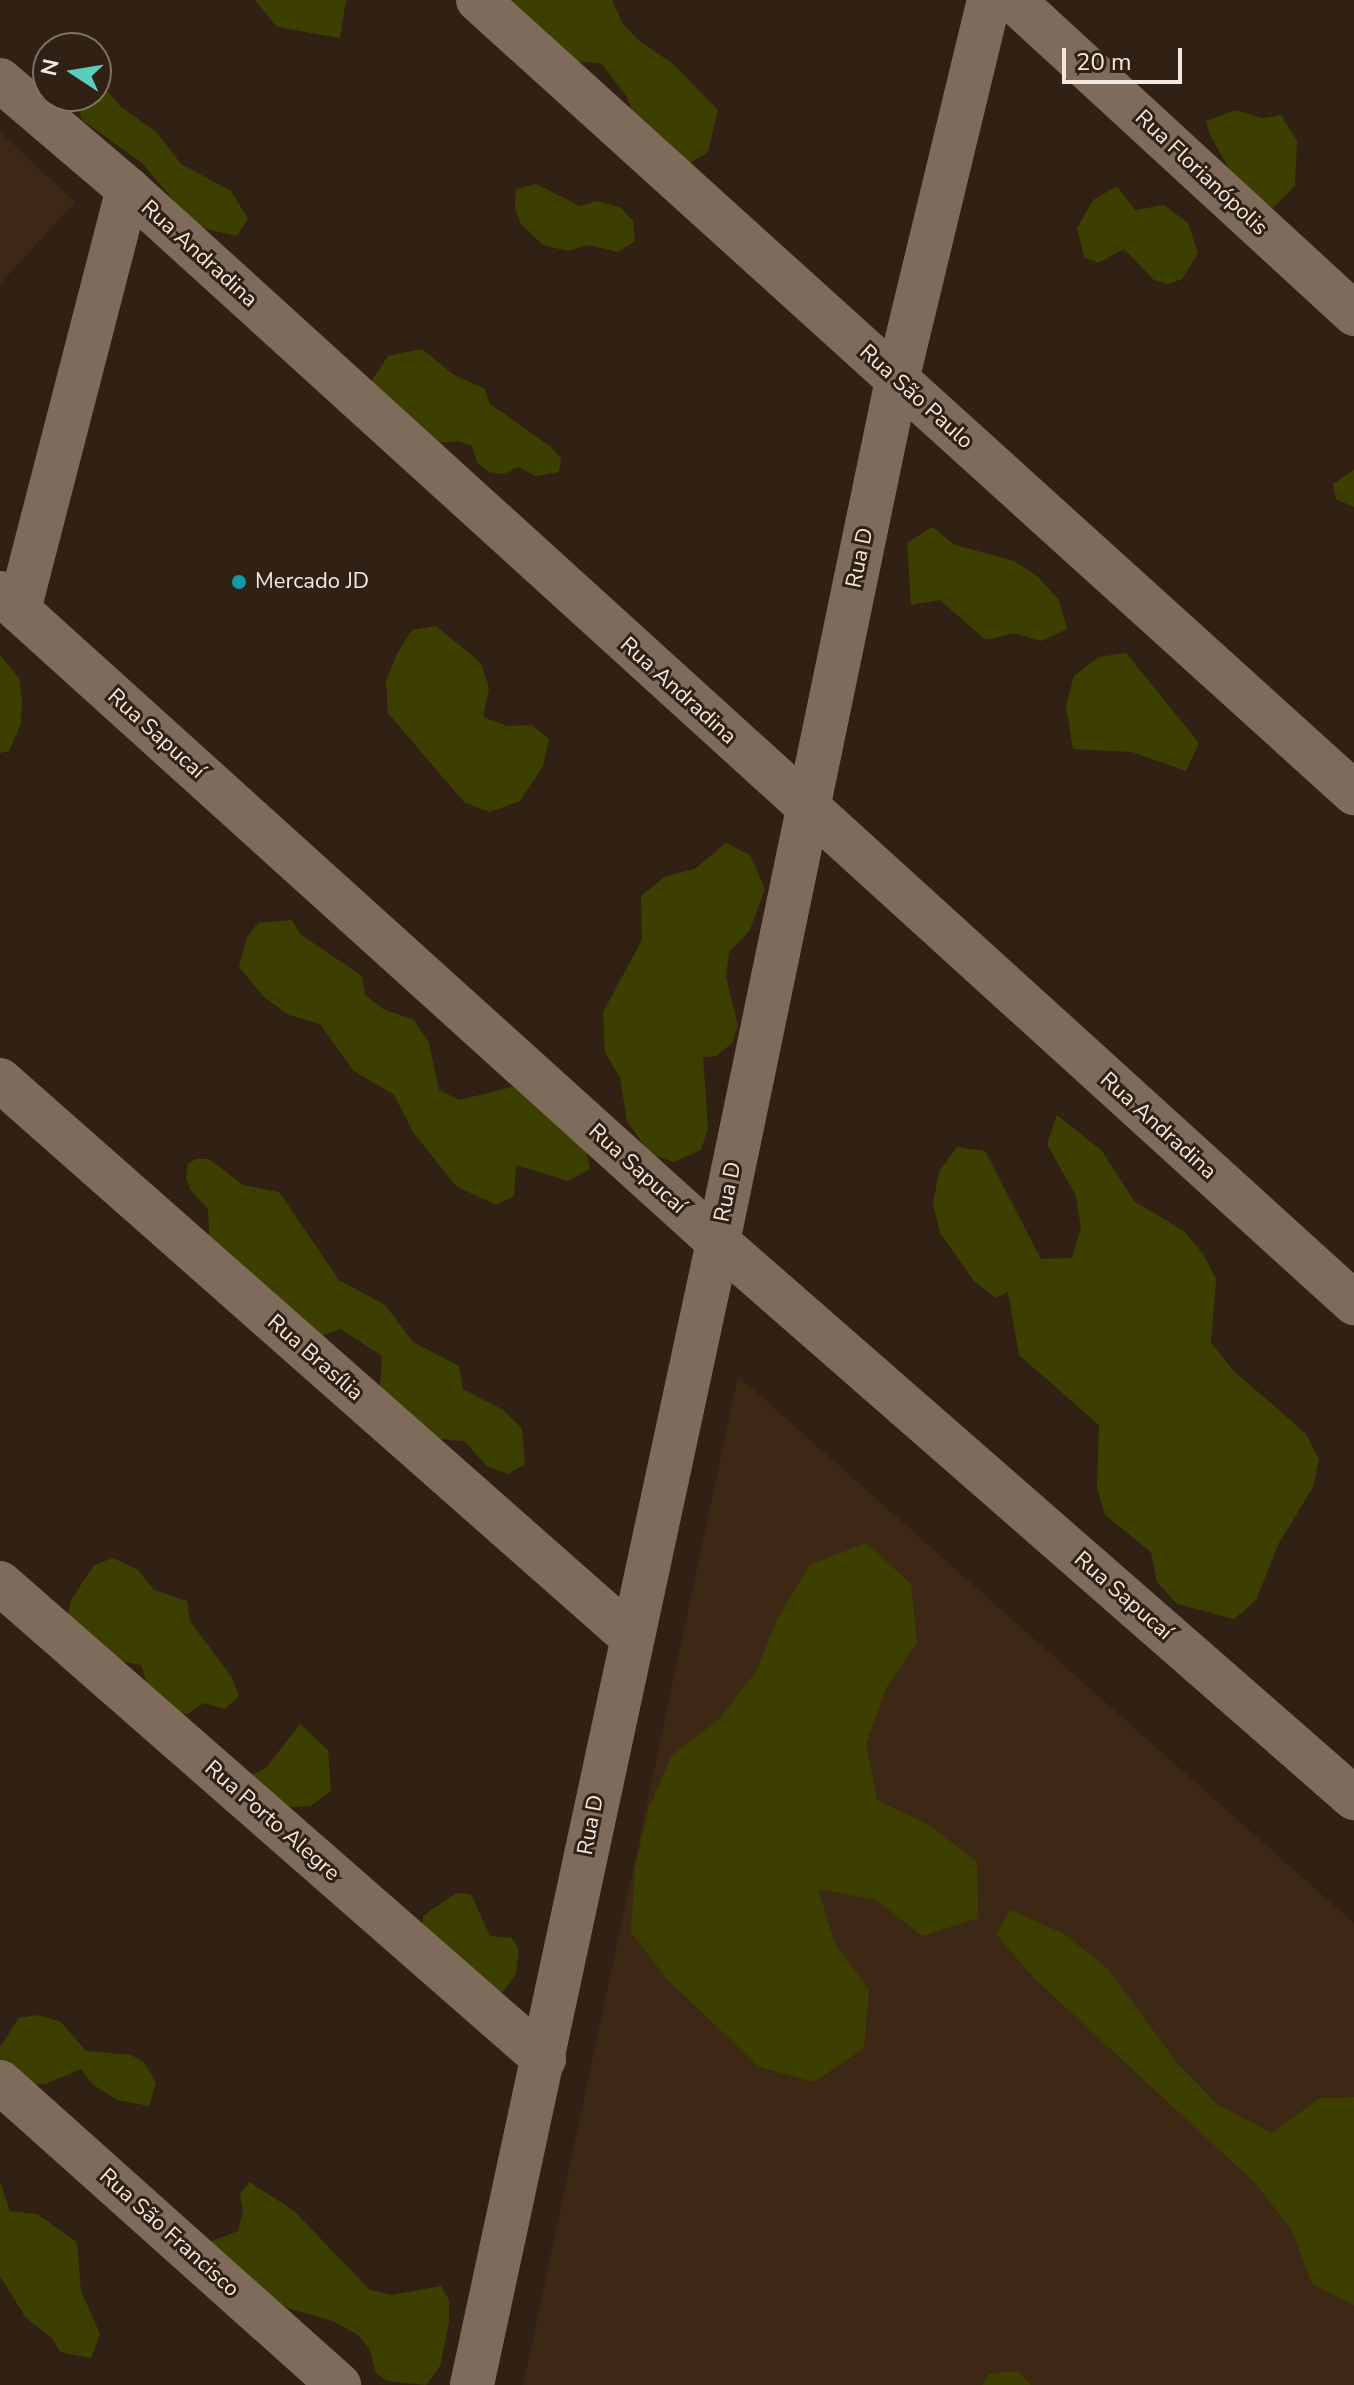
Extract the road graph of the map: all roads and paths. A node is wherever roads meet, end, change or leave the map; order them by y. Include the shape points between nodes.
1 (478, 0) edge
2 (989, 0) edge
3 (1013, 0) edge
4 (0, 80) edge
5 (128, 189) junction
6 (1354, 314) edge
7 (897, 380) junction
8 (9, 602) edge
9 (1354, 793) edge
10 (808, 809) junction
11 (0, 1080) edge
12 (718, 1242) junction
13 (1354, 1303) edge
14 (0, 1583) edge
15 (629, 1635) junction
16 (1354, 1798) edge
17 (544, 2059) junction
18 (0, 2082) edge
19 (339, 2385) edge
20 (472, 2385) edge

1 - 7 street, Rua São Paulo
2 - 7 street, Rua D
3 - 6 street, Rua Florianópolis
4 - 5 street, Rua Andradina
5 - 8 street
5 - 10 street, Rua Andradina
7 - 9 street, Rua São Paulo
7 - 10 street, Rua D
8 - 12 street, Rua Sapucaí
10 - 12 street, Rua D
10 - 13 street, Rua Andradina
11 - 15 street, Rua Brasília
12 - 15 street, Rua D
12 - 16 street, Rua Sapucaí
14 - 17 street, Rua Porto Alegre
15 - 17 street, Rua D
17 - 20 street, Rua D
18 - 19 street, Rua São Francisco

